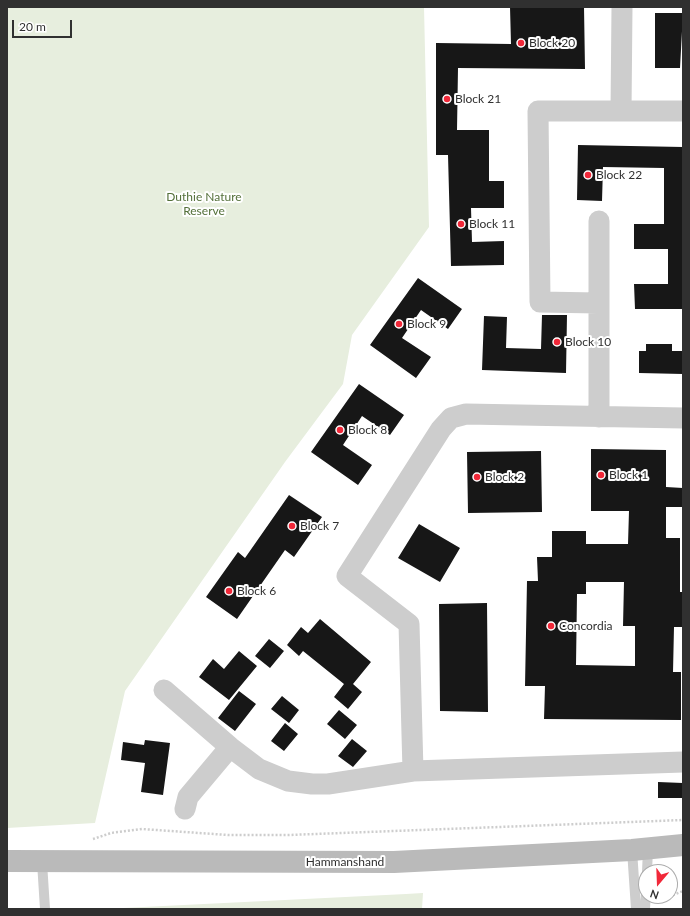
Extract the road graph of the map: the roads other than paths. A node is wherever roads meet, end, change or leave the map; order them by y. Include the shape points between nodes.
1 (622, 7) edge
2 (621, 111) junction
3 (683, 111) edge
4 (598, 221) dead end
5 (598, 303) junction
6 (599, 417) junction
7 (683, 418) edge
8 (164, 690) dead end
9 (230, 748) junction
10 (683, 762) edge
11 (413, 771) junction
12 (185, 809) dead end
13 (683, 845) edge
14 (640, 849) junction
15 (7, 861) edge
16 (42, 862) junction
17 (645, 864) edge
18 (44, 909) edge
19 (636, 909) edge

1 - 2 street
2 - 3 street
2 - 5 street via 538,110 540,302
4 - 5 street
5 - 6 street
6 - 7 street
6 - 11 street via 466,414 451,418 347,576 409,624
8 - 9 street
9 - 11 street via 259,769 288,781 328,784
9 - 12 street via 188,797
10 - 11 street
13 - 14 street, Hammanshand
14 - 16 street, Hammanshand via 394,862
14 - 17 lane
14 - 19 lane
15 - 16 street, Hammanshand
16 - 18 lane

